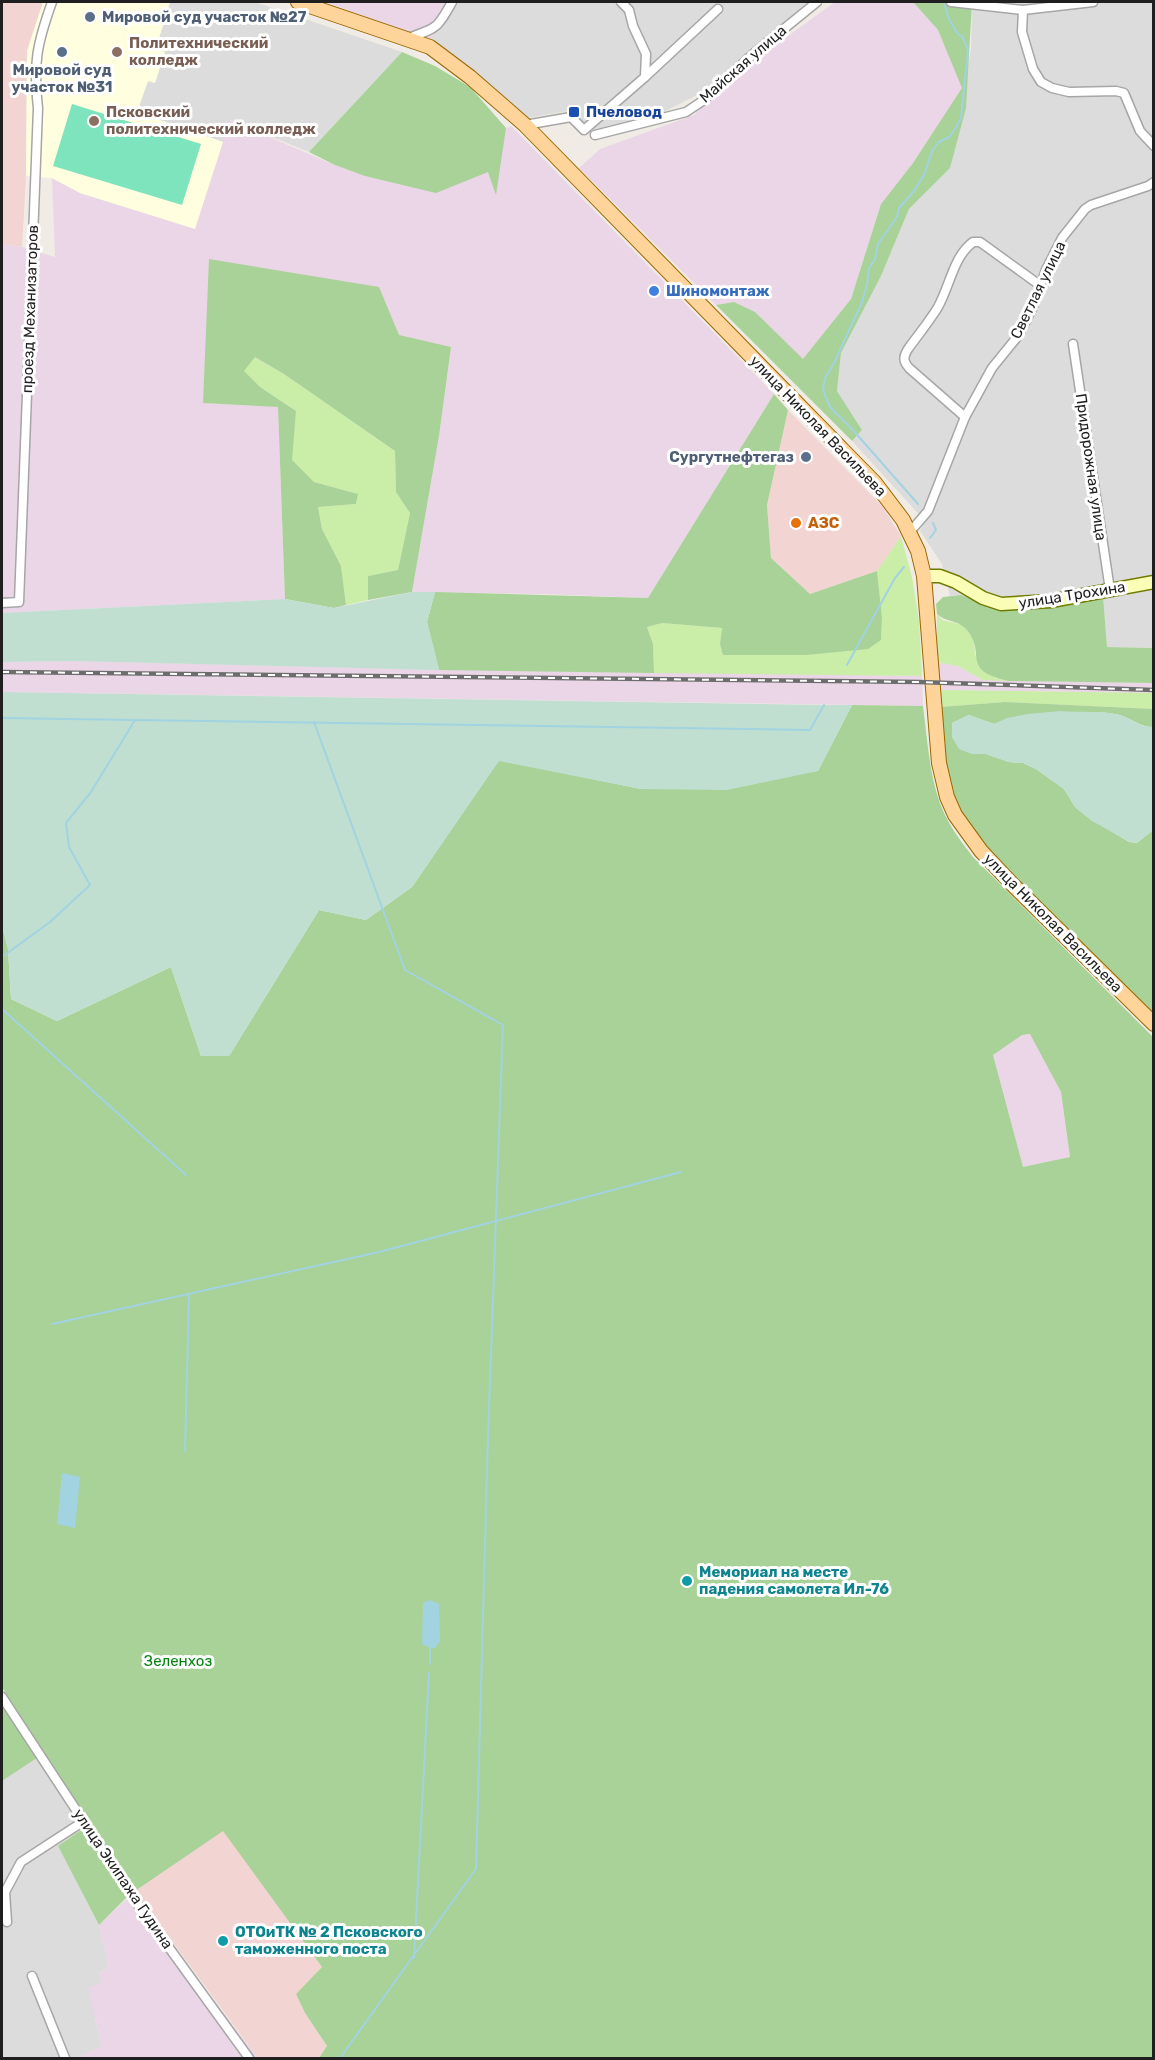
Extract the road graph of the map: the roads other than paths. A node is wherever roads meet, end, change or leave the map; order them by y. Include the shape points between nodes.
1 (52, 2) edge
2 (298, 2) edge
3 (452, 2) edge
4 (621, 2) edge
5 (817, 2) edge
6 (951, 2) edge
7 (1093, 2) edge
8 (718, 9) dead end
9 (1023, 10) junction
10 (408, 38) junction
11 (645, 77) junction
12 (525, 125) junction
13 (595, 135) dead end
14 (1154, 146) edge
15 (1154, 182) edge
16 (1041, 286) junction
17 (1073, 344) dead end
18 (965, 417) junction
19 (909, 533) junction
20 (924, 576) junction
21 (1154, 582) edge
22 (1110, 590) junction
23 (2, 603) edge
24 (1154, 1024) edge
25 (2, 1697) edge
26 (84, 1821) junction
27 (7, 1922) dead end
28 (32, 1976) dead end
29 (65, 2058) edge
30 (249, 2058) edge

1 - 23 street, проезд Механизаторов via 36,56 38,108 19,602
2 - 10 main road, улица Николая Васильева
3 - 10 street via 440,24
4 - 11 street via 629,10 646,54
5 - 13 street, Майская улица via 686,112
6 - 9 street
7 - 9 street
8 - 11 street
9 - 14 street via 1022,32 1041,82 1069,92 1124,93 1140,131
10 - 12 main road, улица Николая Васильева via 444,56
11 - 12 street via 584,130 571,117
12 - 19 main road, улица Николая Васильева via 854,460 893,505
15 - 16 street, Светлая улица via 1085,209 1062,238
16 - 18 street, Светлая улица via 1018,336 992,368
16 - 18 street via 980,242 965,249 938,306 904,360
17 - 22 street, Придорожная улица
18 - 19 street, Светлая улица via 928,510
19 - 20 main road, улица Николая Васильева
20 - 22 street, улица Трохина via 940,576 1001,604 1051,601
20 - 24 main road, улица Николая Васильева via 939,763 955,816 1013,885
21 - 22 street, улица Трохина
25 - 26 street, улица Экипажа Гудина
26 - 27 street via 21,1862 4,1892
26 - 30 street, улица Экипажа Гудина via 141,1909
28 - 29 street

